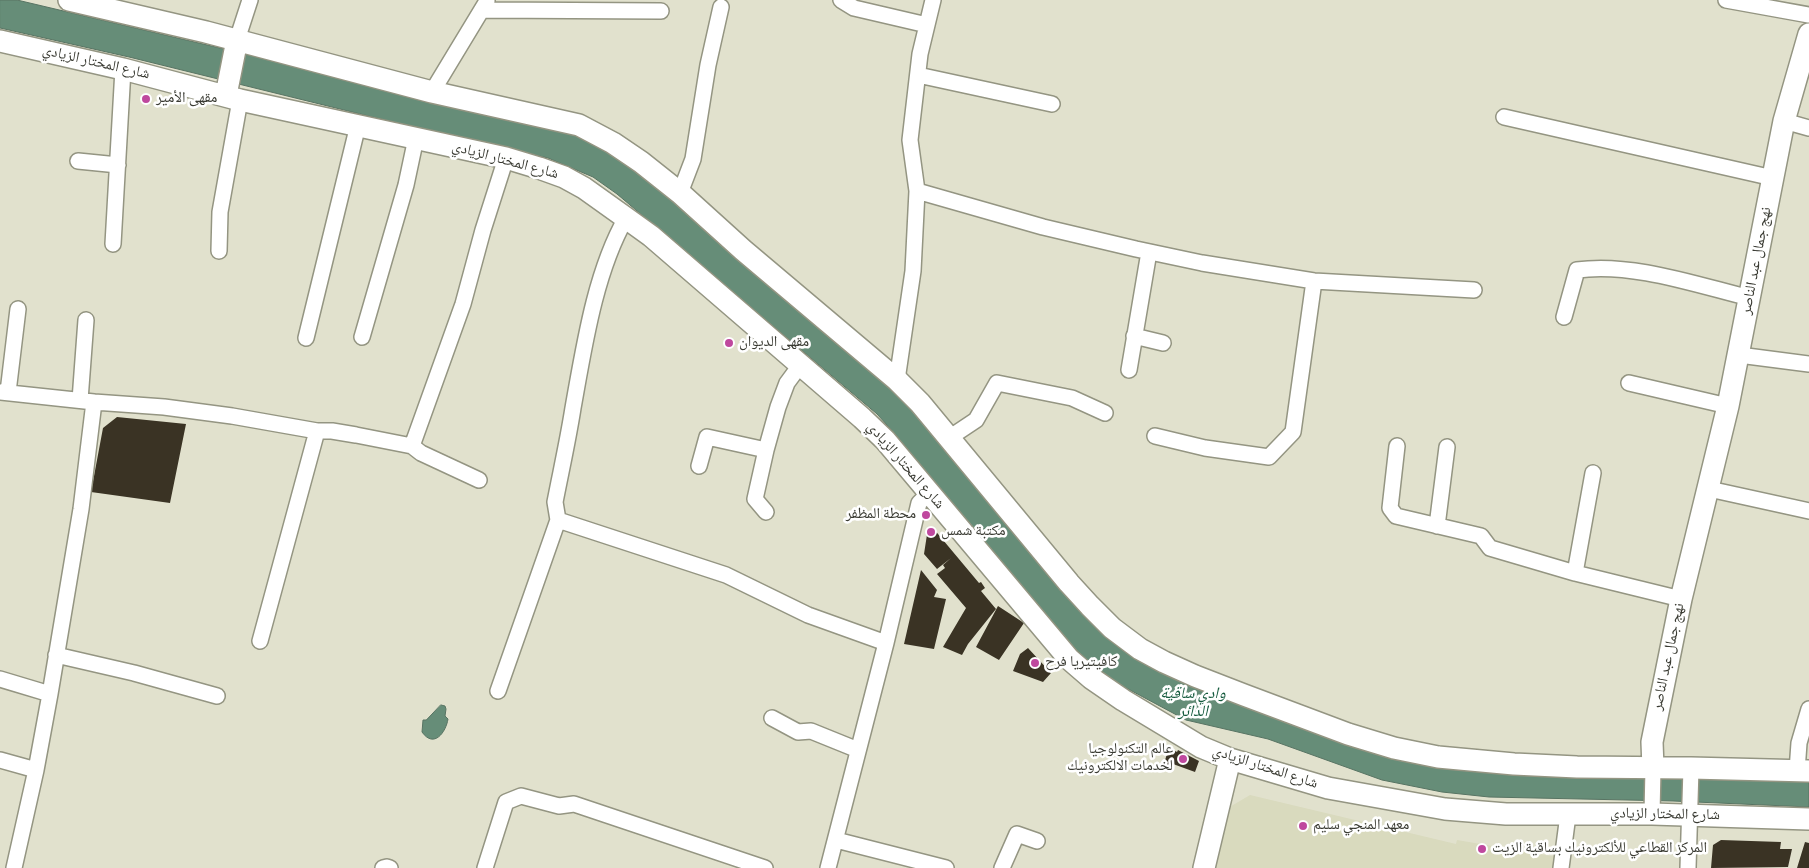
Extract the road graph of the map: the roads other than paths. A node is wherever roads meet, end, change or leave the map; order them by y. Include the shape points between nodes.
1 (69, 0) edge
2 (250, 0) edge
3 (841, 0) edge
4 (933, 0) edge
5 (1726, 0) edge
6 (485, 5) edge
7 (590, 5) edge
8 (721, 7) dead end
9 (661, 11) dead end
10 (1809, 15) edge
11 (927, 25) junction
12 (1809, 34) edge
13 (237, 40) junction
14 (0, 41) edge
15 (123, 69) junction
16 (918, 75) junction
17 (432, 92) junction
18 (233, 97) junction
19 (1052, 104) dead end
20 (1504, 117) dead end
21 (1784, 121) junction
22 (358, 125) junction
23 (1809, 128) edge
24 (416, 138) junction
25 (506, 158) junction
26 (78, 161) dead end
27 (118, 165) junction
28 (1773, 178) junction
29 (917, 191) junction
30 (680, 193) junction
31 (626, 218) junction
32 (113, 244) dead end
33 (219, 250) dead end
34 (1149, 252) junction
35 (1314, 281) junction
36 (1474, 290) dead end
37 (1750, 298) junction
38 (18, 309) dead end
39 (1564, 317) dead end
40 (86, 320) dead end
41 (1134, 336) junction
42 (362, 337) dead end
43 (306, 338) dead end
44 (1163, 343) dead end
45 (1739, 355) junction
46 (800, 364) junction
47 (1809, 364) edge
48 (1129, 370) dead end
49 (897, 380) junction
50 (1629, 383) dead end
51 (4, 392) edge
52 (87, 401) junction
53 (1728, 406) junction
54 (1105, 413) dead end
55 (317, 431) junction
56 (1156, 436) dead end
57 (949, 438) junction
58 (412, 446) junction
59 (1397, 446) dead end
60 (1447, 447) dead end
61 (766, 450) junction
62 (699, 466) dead end
63 (1593, 473) dead end
64 (479, 480) dead end
65 (1709, 489) junction
66 (929, 493) junction
67 (1809, 511) edge
68 (766, 512) dead end
69 (558, 520) junction
70 (1437, 526) junction
71 (1575, 573) junction
72 (1681, 599) junction
73 (260, 641) dead end
74 (886, 643) junction
75 (56, 655) junction
76 (0, 679) edge
77 (498, 692) dead end
78 (50, 694) junction
79 (217, 696) dead end
80 (1809, 709) edge
81 (772, 718) dead end
82 (858, 750) junction
83 (1230, 759) junction
84 (0, 760) edge
85 (36, 770) junction
86 (1652, 770) junction
87 (1690, 770) junction
88 (1803, 771) edge
89 (1652, 808) junction
90 (1689, 809) junction
91 (1568, 814) junction
92 (1809, 819) edge
93 (836, 840) junction
94 (1037, 841) dead end
95 (14, 868) edge
96 (383, 868) edge
97 (390, 868) edge
98 (485, 868) edge
99 (765, 868) edge
100 (828, 868) edge
101 (946, 868) edge
102 (1002, 868) edge
103 (1204, 868) edge
104 (1562, 868) edge
105 (1688, 868) edge

1 - 13 street
2 - 13 street
3 - 11 street via 854,8
4 - 11 street
5 - 10 street
6 - 7 street
6 - 17 street
7 - 9 street
8 - 30 street via 693,159
11 - 16 street
12 - 21 street, نهج جمال عبد الناصر
13 - 17 street
13 - 18 street
14 - 15 street, شارع المختار الزيادي
15 - 18 street, شارع المختار الزيادي
15 - 27 street
16 - 19 street
16 - 29 street via 910,140
17 - 30 street via 579,125 613,143
18 - 22 street, شارع المختار الزيادي
18 - 33 street
20 - 28 street
21 - 23 street
21 - 28 street, نهج جمال عبد الناصر
22 - 24 street, شارع المختار الزيادي
22 - 43 street
24 - 25 street, شارع المختار الزيادي
24 - 42 street via 406,185
25 - 31 street, شارع المختار الزيادي via 564,177
25 - 58 street via 463,304
26 - 27 street
27 - 32 street
28 - 37 street, نهج جمال عبد الناصر
29 - 34 street via 1043,227
29 - 49 street via 913,271
30 - 49 street
31 - 46 street, شارع المختار الزيادي
31 - 69 street via 615,238 589,327 555,502
34 - 35 street
34 - 41 street
35 - 36 street
35 - 56 street via 1293,432 1282,445 1269,457 1205,448
37 - 39 street via 1636,271 1597,267 1577,270
37 - 45 street, نهج جمال عبد الناصر
38 - 51 street
40 - 52 street via 82,353
41 - 44 street
41 - 48 street
45 - 47 street
45 - 53 street, نهج جمال عبد الناصر
46 - 61 street via 787,383
46 - 66 street, شارع المختار الزيادي via 885,440
49 - 57 street
50 - 53 street
51 - 52 street
52 - 55 street via 193,411
52 - 75 street via 81,509
53 - 65 street, نهج جمال عبد الناصر
54 - 57 street via 1072,398 997,383 976,420
55 - 58 street
55 - 73 street
57 - 86 street via 1090,606 1112,628 1164,662 1261,702 1394,748 1489,762
58 - 64 street
59 - 70 street via 1390,508 1396,516
60 - 70 street
61 - 62 street via 706,437
61 - 68 street via 755,499
63 - 71 street
65 - 67 street
65 - 72 street, نهج جمال عبد الناصر
66 - 74 street via 919,504
66 - 83 street, شارع المختار الزيادي via 1069,660 1123,700 1201,747
69 - 74 street via 726,575 808,615
69 - 77 street
70 - 71 street via 1481,536 1490,548
71 - 72 street
72 - 86 street, نهج جمال عبد الناصر via 1652,742
74 - 82 street
75 - 78 street
75 - 79 street
76 - 78 street
78 - 85 street
80 - 88 street via 1799,743
81 - 82 street via 798,732 811,731
82 - 93 street
83 - 91 street, شارع المختار الزيادي via 1328,788 1445,809 1506,814
83 - 103 street
84 - 85 street
85 - 95 street
86 - 87 street
86 - 89 street
87 - 88 street
87 - 90 street
89 - 90 street, شارع المختار الزيادي
89 - 91 street, شارع المختار الزيادي
90 - 92 street, شارع المختار الزيادي
90 - 105 street
91 - 104 street
93 - 100 street
93 - 101 street
94 - 102 street via 1017,834
96 - 97 street
98 - 99 street via 506,802 520,796 558,806 574,804

